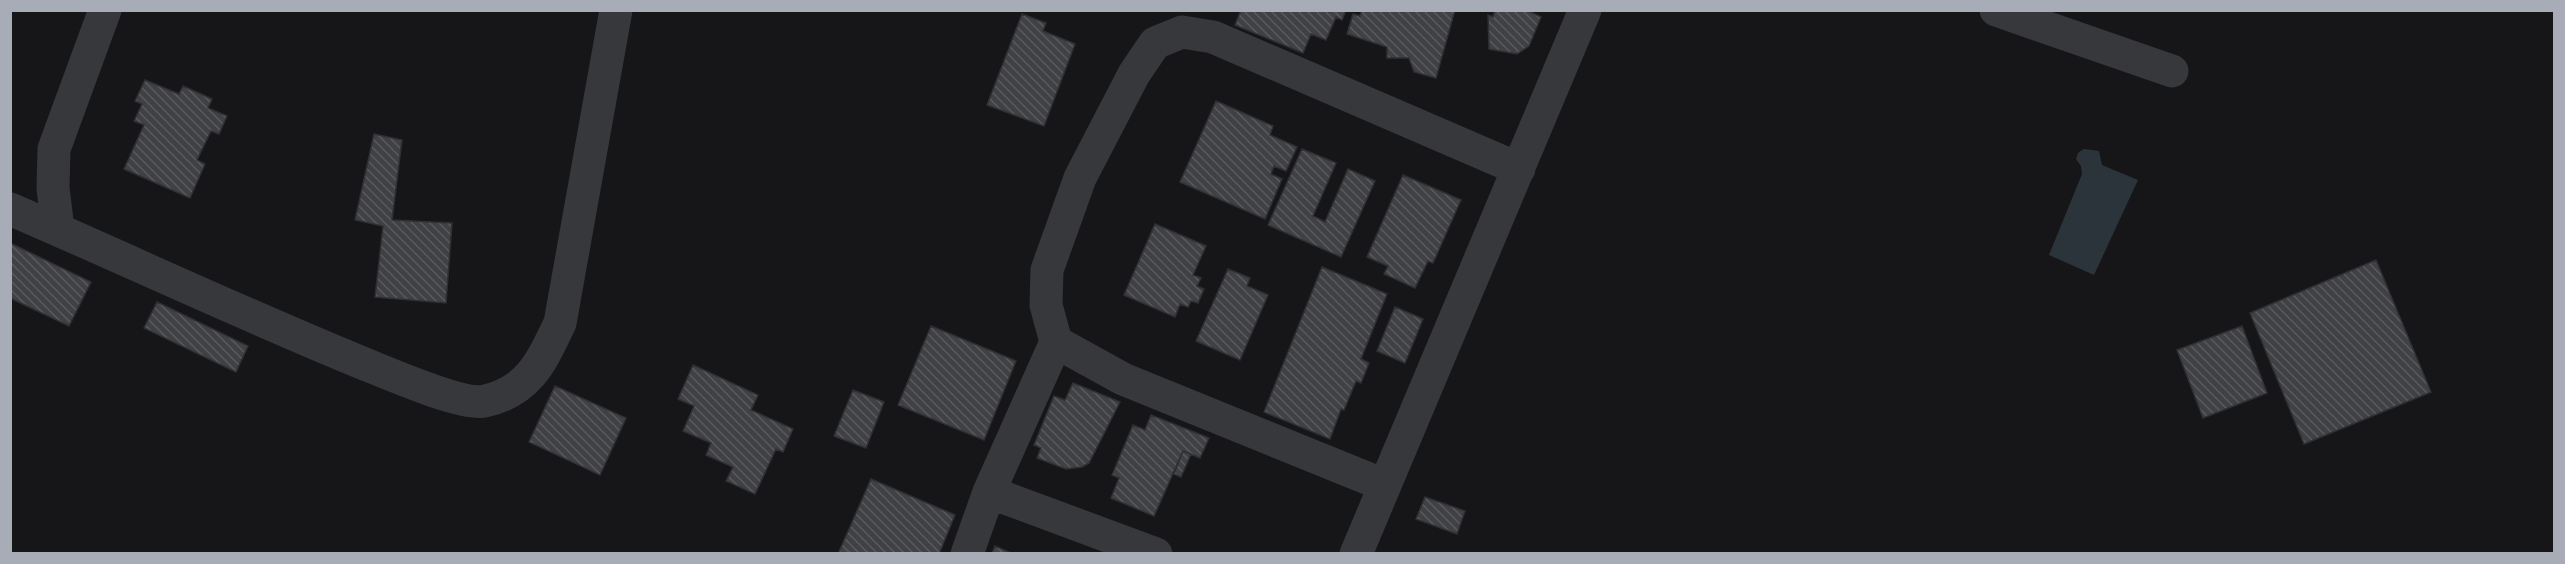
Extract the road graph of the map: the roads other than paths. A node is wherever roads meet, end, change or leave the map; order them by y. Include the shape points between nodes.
1 (105, 10) edge
2 (616, 10) edge
3 (1585, 10) edge
4 (1995, 10) edge
5 (2172, 71) dead end
6 (1519, 169) junction
7 (10, 209) edge
8 (58, 229) junction
9 (1056, 342) junction
10 (1384, 485) junction
11 (989, 492) junction
12 (967, 554) edge
13 (1156, 554) edge
14 (1356, 554) edge

1 - 8 street via 54,149
2 - 8 street via 560,323 542,360 517,390 483,402 436,392 299,338
3 - 6 street
4 - 5 street
6 - 9 street via 1213,37 1182,32 1155,43 1134,74 1080,178 1047,270 1046,305
6 - 10 street
7 - 8 street
9 - 10 street via 1123,379
9 - 11 street
10 - 14 street
11 - 12 street
11 - 13 street

